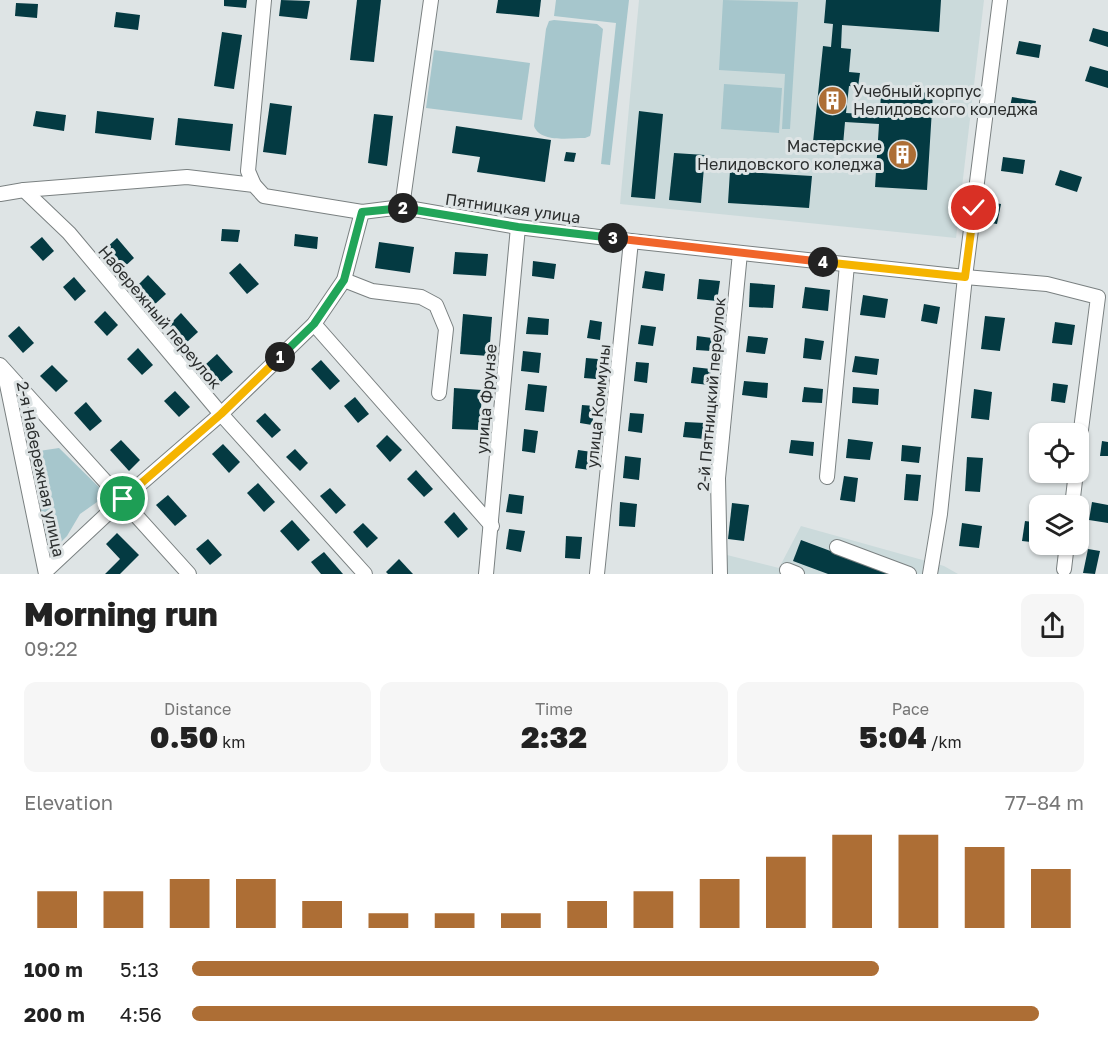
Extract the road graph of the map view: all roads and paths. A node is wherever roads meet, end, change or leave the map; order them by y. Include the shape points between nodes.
1 (264, 0) edge
2 (431, 0) edge
3 (1000, 0) edge
4 (254, 185) junction
5 (24, 190) junction
6 (0, 194) edge
7 (402, 207) junction
8 (362, 212) junction
9 (518, 227) junction
10 (631, 241) junction
11 (740, 253) junction
12 (848, 265) junction
13 (965, 277) junction
14 (344, 280) junction
15 (314, 324) junction
16 (2, 367) edge
17 (439, 393) dead end
18 (221, 414) junction
19 (1082, 423) edge
20 (827, 477) dead end
21 (123, 499) junction
22 (492, 526) junction
23 (837, 547) dead end
24 (1066, 555) edge
25 (1064, 569) dead end
26 (46, 573) edge
27 (189, 574) edge
28 (365, 574) edge
29 (486, 574) edge
30 (597, 574) edge
31 (720, 574) edge
32 (909, 574) edge
33 (930, 574) edge

1 - 4 street via 248,171
2 - 7 street
3 - 13 street
4 - 5 street, Пятницкая улица via 187,177
4 - 8 street, Пятницкая улица via 264,196
5 - 6 street, Пятницкая улица
5 - 18 street, Набережный переулок via 69,233
7 - 8 street, Пятницкая улица
7 - 9 street, Пятницкая улица
8 - 14 street
9 - 10 street, Пятницкая улица
9 - 22 street, улица Фрунзе
10 - 11 street, Пятницкая улица
10 - 30 street, улица Коммуны
11 - 12 street, Пятницкая улица
11 - 31 street, 2-й Пятницкий переулок via 718,478
12 - 13 street, Пятницкая улица
12 - 20 street
13 - 19 street, Пятницкая улица via 1047,284 1098,297
13 - 33 street
14 - 15 street
14 - 17 street via 372,291 421,297 436,305 446,329
15 - 18 street
15 - 22 street
16 - 21 street, 2-я Набережная улица
16 - 26 street, 2-я Набережная улица
18 - 21 street
18 - 28 street, Набережный переулок
21 - 26 street
21 - 27 street, 2-я Набережная улица
22 - 29 street, улица Фрунзе
23 - 32 street
24 - 25 street

